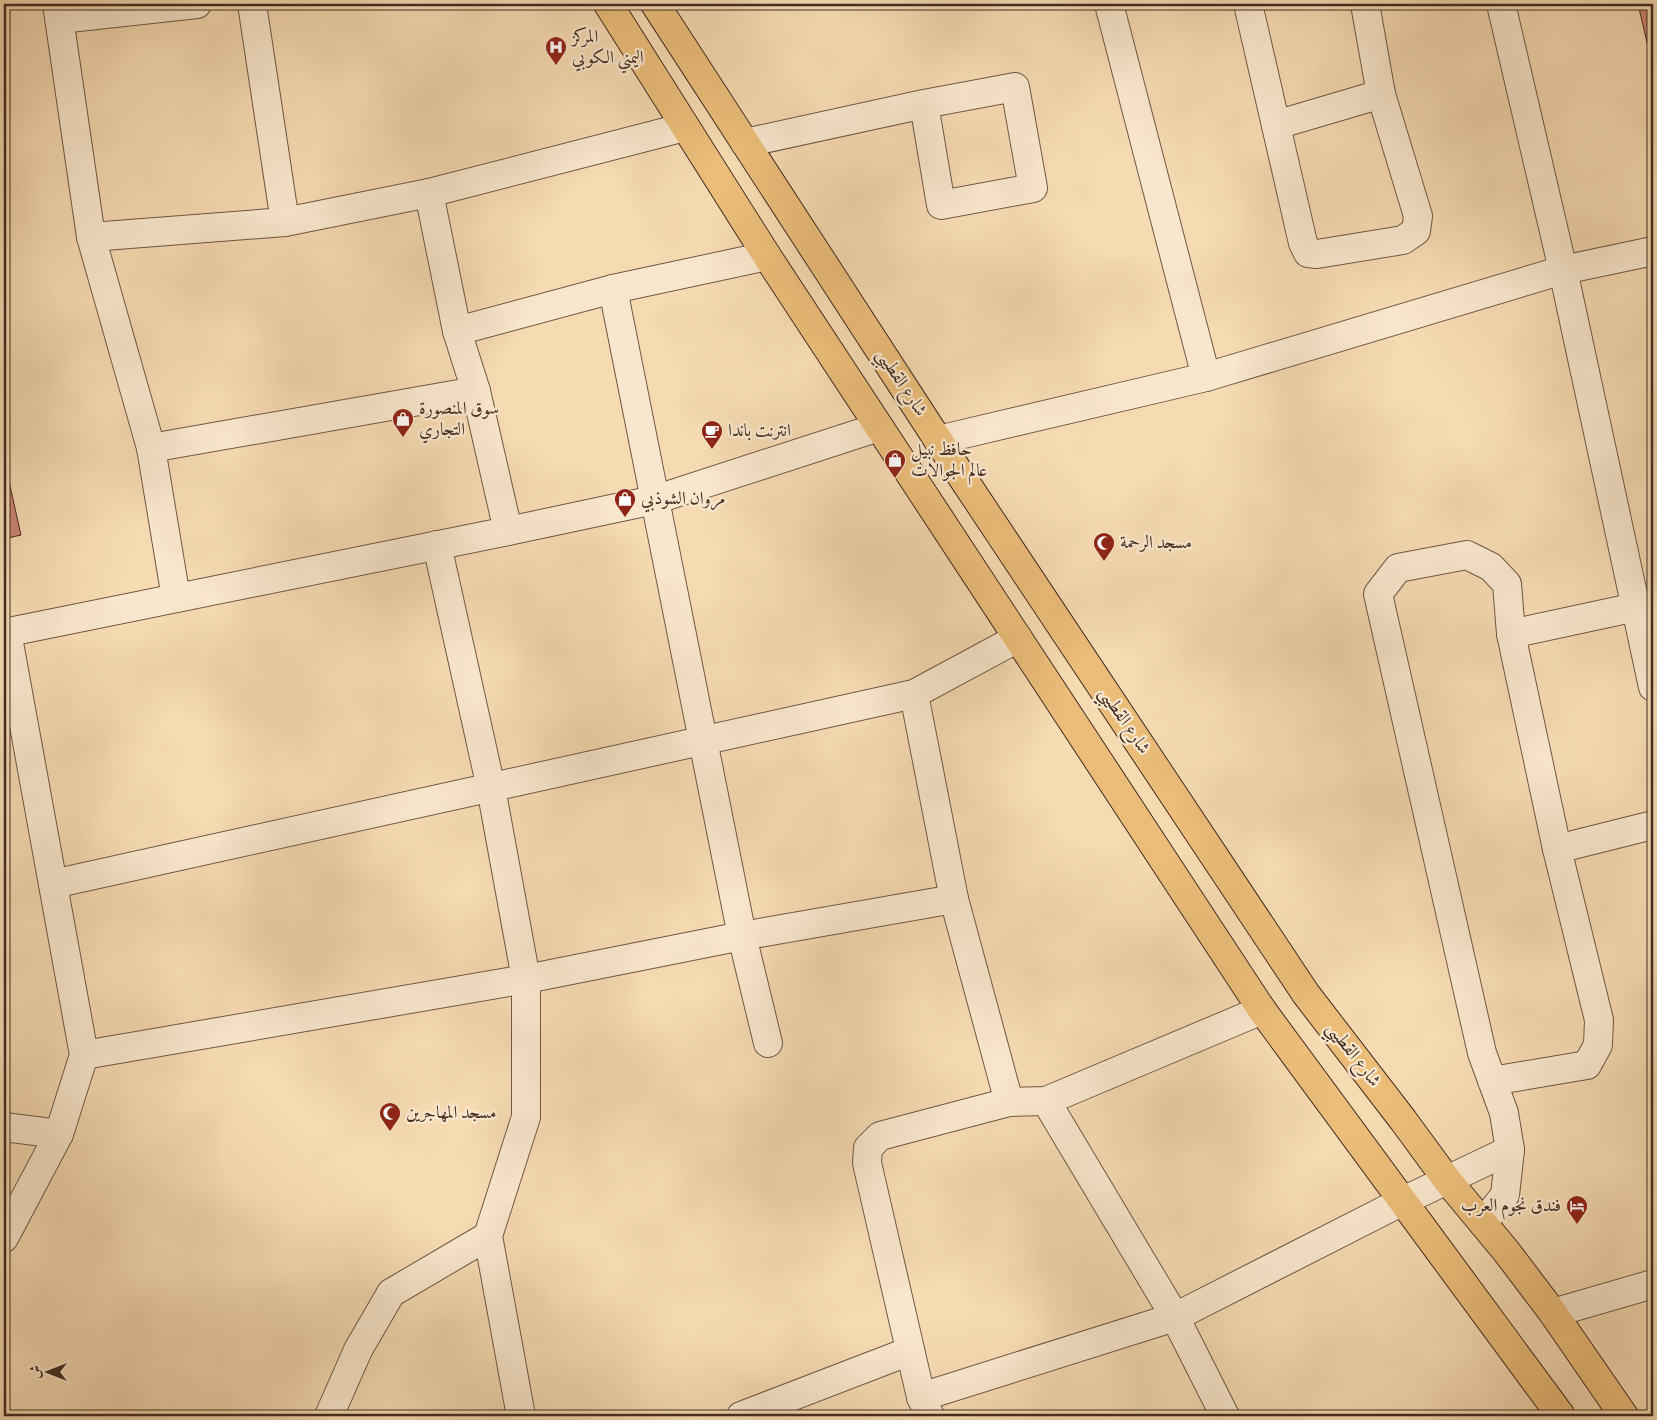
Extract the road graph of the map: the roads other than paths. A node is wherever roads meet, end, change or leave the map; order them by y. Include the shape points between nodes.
1 (197, 4) edge
2 (252, 4) edge
3 (608, 4) edge
4 (655, 4) edge
5 (1109, 4) edge
6 (1248, 4) edge
7 (1365, 4) edge
8 (1501, 4) edge
9 (58, 12) edge
10 (1381, 94) junction
11 (924, 104) junction
12 (1276, 125) junction
13 (685, 127) junction
14 (745, 143) junction
15 (429, 193) junction
16 (285, 222) junction
17 (91, 237) junction
18 (1653, 250) edge
19 (767, 256) junction
20 (1563, 270) junction
21 (614, 289) junction
22 (457, 331) junction
23 (1206, 377) junction
24 (476, 391) junction
25 (879, 427) junction
26 (938, 440) junction
27 (151, 448) junction
28 (654, 500) junction
29 (508, 531) junction
30 (437, 545) junction
31 (176, 598) junction
32 (1636, 607) junction
33 (5, 633) edge
34 (1511, 634) junction
35 (1018, 638) junction
36 (1653, 687) edge
37 (914, 694) junction
38 (704, 741) junction
39 (491, 788) junction
40 (1653, 825) edge
41 (1557, 849) junction
42 (53, 884) junction
43 (954, 899) junction
44 (742, 936) junction
45 (526, 979) junction
46 (1262, 1010) junction
47 (768, 1043) dead end
48 (84, 1055) junction
49 (1492, 1080) junction
50 (1046, 1101) junction
51 (1009, 1102) junction
52 (4, 1127) edge
53 (59, 1134) junction
54 (1510, 1150) junction
55 (1447, 1180) junction
56 (1403, 1202) junction
57 (1483, 1223) junction
58 (488, 1236) junction
59 (4, 1238) edge
60 (1653, 1284) edge
61 (1553, 1313) junction
62 (1175, 1317) junction
63 (910, 1351) junction
64 (925, 1406) edge
65 (329, 1416) edge
66 (521, 1416) edge
67 (741, 1416) edge
68 (1225, 1416) edge
69 (1561, 1416) edge
70 (1624, 1416) edge

1 - 9 street
2 - 16 street
3 - 13 main road
4 - 14 main road, شارع القطيبي
5 - 23 street
6 - 12 street
7 - 10 street
8 - 20 street
9 - 17 street
10 - 12 street
10 - 12 street via 1418,216 1416,231 1403,240 1308,253
11 - 11 street via 941,205 1033,188 1015,87
11 - 14 street
13 - 15 street
13 - 19 main road
14 - 26 main road, شارع القطيبي
15 - 16 street
15 - 22 street
16 - 17 street
17 - 27 street
18 - 20 street
19 - 21 street
19 - 25 main road
20 - 23 street
20 - 32 street
21 - 22 street
21 - 28 street
22 - 24 street
23 - 26 street
24 - 27 street
24 - 29 street
25 - 28 street
25 - 35 main road
26 - 55 main road, شارع القطيبي via 1306,994
27 - 31 street
28 - 29 street
28 - 38 street
29 - 30 street
30 - 31 street
30 - 39 street
31 - 33 street
32 - 34 street
32 - 36 street
33 - 42 street
34 - 41 street
34 - 49 street via 1507,584 1491,567 1467,555 1398,568 1378,594 1482,1053
35 - 37 street
35 - 46 main road
37 - 38 street
37 - 43 street
38 - 39 street
38 - 44 street
39 - 42 street
39 - 45 street
40 - 41 street
41 - 49 street via 1599,1020 1598,1045 1588,1065
42 - 48 street
43 - 44 street
43 - 51 street
44 - 45 street
44 - 47 street
45 - 48 street
45 - 58 street via 526,1116
46 - 50 street
46 - 56 main road
48 - 53 street
49 - 54 street via 1504,1113
50 - 51 street
50 - 62 street
51 - 63 street via 880,1136 868,1148 866,1164
52 - 53 street
53 - 59 street
54 - 55 street
54 - 57 street via 1505,1196
55 - 56 street
55 - 57 main road, شارع القطيبي
56 - 62 street
56 - 69 main road
57 - 61 main road, شارع القطيبي
58 - 65 street via 391,1293 358,1350
58 - 66 street
60 - 61 street
61 - 70 main road, شارع القطيبي
62 - 64 street
62 - 68 street
63 - 64 street
63 - 67 street

